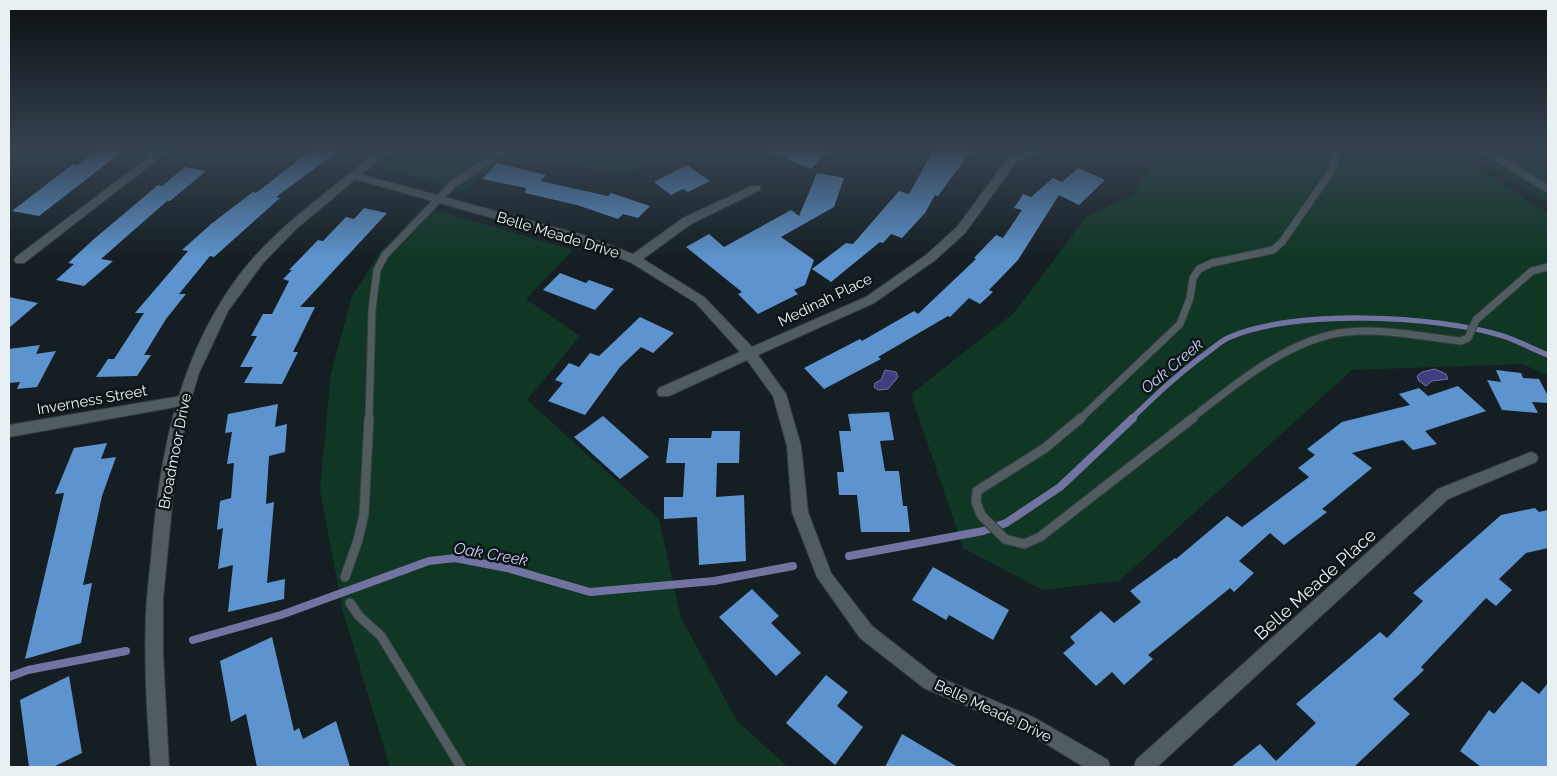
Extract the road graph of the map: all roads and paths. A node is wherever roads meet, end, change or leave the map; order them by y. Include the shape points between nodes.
1 (115, 187) edge
2 (341, 187) edge
3 (396, 187) edge
4 (451, 187) edge
5 (992, 187) edge
6 (1320, 187) edge
7 (756, 188) dead end
8 (440, 199) junction
9 (634, 259) junction
10 (20, 260) dead end
11 (1548, 267) edge
12 (750, 354) junction
13 (664, 392) dead end
14 (181, 401) junction
15 (9, 431) edge
16 (1531, 458) dead end
17 (345, 577) dead end
18 (350, 603) dead end
19 (160, 767) edge
20 (460, 767) edge
21 (1101, 767) edge
22 (1143, 767) edge

1 - 10 street
2 - 14 street, Broadmoor Drive via 269,250 245,277 215,321
3 - 8 street, Belle Meade Drive
4 - 8 lane
5 - 12 street, Medinah Place via 961,230 930,258 870,300
6 - 11 lane via 1273,250 1212,262 1199,269 1193,278 1190,298 1180,324 1045,448 977,491 976,502 981,515 1005,539 1024,544 1040,537 1210,406 1292,350 1343,332 1378,331 1461,341 1468,338 1473,325 1532,271
7 - 9 street via 687,221
8 - 9 street, Belle Meade Drive via 579,238
8 - 17 lane via 390,249 377,270 372,310 364,514
9 - 12 street, Belle Meade Drive via 700,300
12 - 13 street, Medinah Place
12 - 21 street, Belle Meade Drive via 780,394 794,446 800,512 825,577 866,632 930,682 1029,724
14 - 15 street, Inverness Street
14 - 19 street, Broadmoor Drive via 164,498 154,616
16 - 22 street, Belle Meade Place via 1443,494
18 - 20 lane via 381,636

